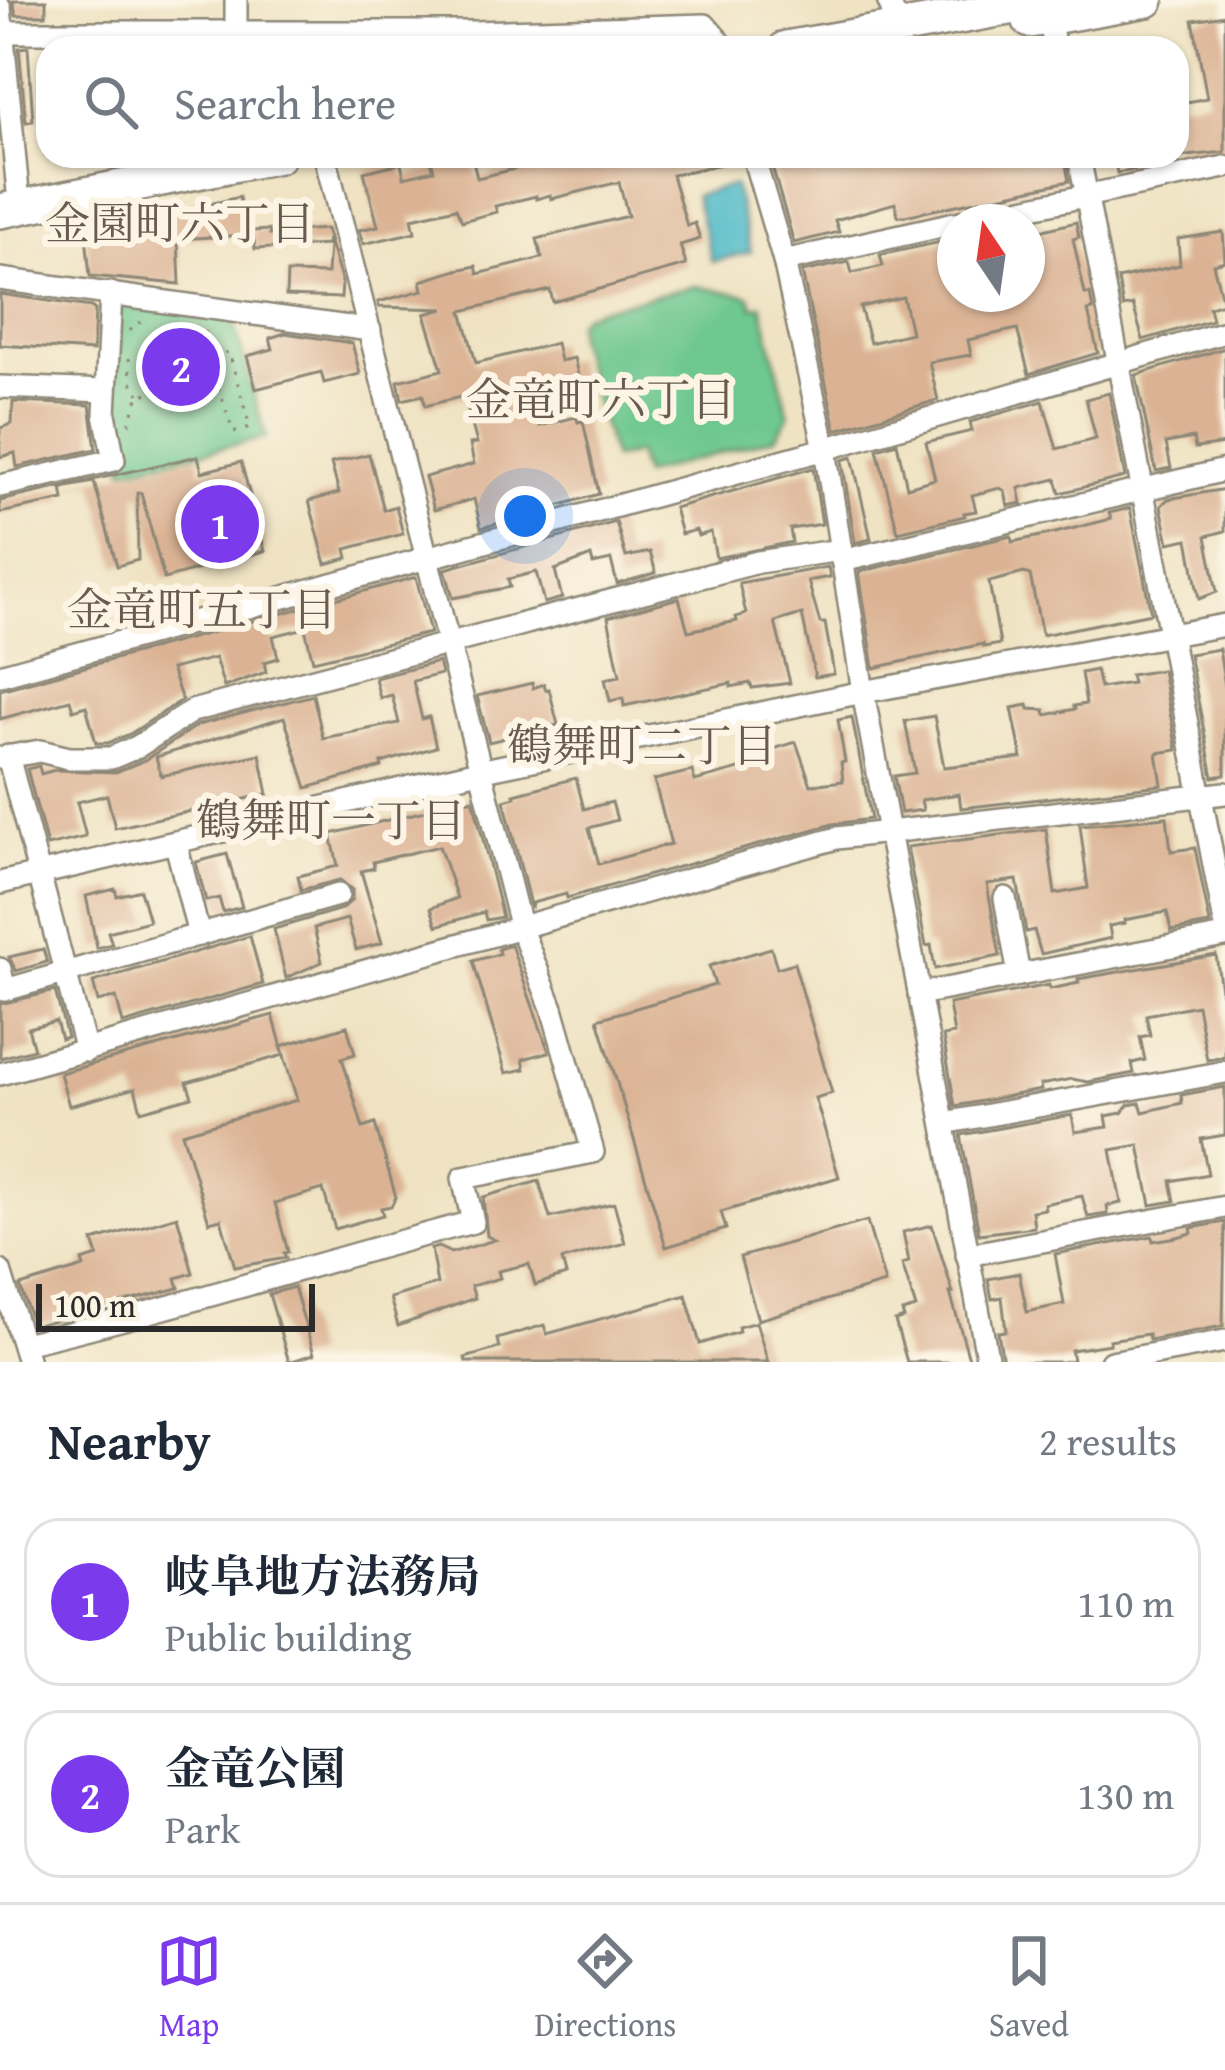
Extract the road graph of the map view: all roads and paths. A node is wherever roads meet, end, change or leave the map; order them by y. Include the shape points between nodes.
1 (236, 0) edge
2 (1147, 0) edge
3 (0, 7) edge
4 (1053, 22) edge
5 (889, 26) edge
6 (236, 30) junction
7 (1, 32) edge
8 (280, 36) edge
9 (376, 36) edge
10 (715, 36) edge
11 (842, 36) edge
12 (1225, 167) edge
13 (146, 168) edge
14 (204, 168) edge
15 (329, 168) edge
16 (757, 168) edge
17 (1082, 168) edge
18 (1088, 194) junction
19 (6, 200) edge
20 (1043, 204) edge
21 (937, 228) edge
22 (784, 261) junction
23 (0, 279) edge
24 (111, 293) junction
25 (169, 301) junction
26 (204, 326) dead end
27 (370, 330) junction
28 (1225, 332) edge
29 (128, 335) dead end
30 (211, 356) junction
31 (129, 357) dead end
32 (1120, 362) junction
33 (216, 380) junction
34 (0, 387) edge
35 (106, 391) junction
36 (139, 394) junction
37 (110, 441) junction
38 (825, 449) junction
39 (1225, 470) edge
40 (0, 486) edge
41 (1144, 488) junction
42 (841, 556) junction
43 (425, 559) junction
44 (1225, 625) edge
45 (1171, 634) junction
46 (447, 642) junction
47 (0, 675) edge
48 (863, 692) junction
49 (4, 757) edge
50 (479, 771) junction
51 (1225, 793) edge
52 (1202, 797) junction
53 (889, 832) junction
54 (176, 844) junction
55 (39, 873) junction
56 (0, 883) edge
57 (338, 895) dead end
58 (1005, 898) dead end
59 (1225, 923) edge
60 (521, 929) junction
61 (199, 935) junction
62 (1225, 936) edge
63 (0, 969) edge
64 (64, 974) junction
65 (1019, 975) junction
66 (919, 994) junction
67 (86, 1051) junction
68 (1225, 1072) edge
69 (0, 1074) edge
70 (944, 1123) junction
71 (1225, 1208) edge
72 (967, 1255) junction
73 (0, 1271) edge
74 (1225, 1341) edge
75 (22, 1357) edge
76 (988, 1362) edge
77 (1112, 1362) edge

1 - 6 street
2 - 4 highway
3 - 7 street
4 - 5 highway
5 - 11 highway
6 - 7 street
6 - 8 street
7 - 19 street
9 - 10 street via 705,25
12 - 18 street
13 - 19 highway
14 - 19 highway
15 - 27 street
16 - 22 street
17 - 18 street
18 - 20 street
18 - 32 street
21 - 22 street
22 - 38 street
23 - 24 street
24 - 25 street
24 - 35 street
25 - 27 street
25 - 29 path via 166,317 135,324
26 - 30 path
27 - 43 street
28 - 32 street
30 - 33 path
30 - 33 path via 229,352 250,427 233,432
31 - 36 path
32 - 38 street
32 - 41 street
33 - 36 path
34 - 35 street
35 - 37 street
36 - 37 path via 130,424
37 - 40 street via 114,460
38 - 42 street
38 - 43 street
39 - 41 street
41 - 42 street
41 - 45 street
42 - 46 street via 758,562
42 - 48 street
43 - 46 street
43 - 47 street
44 - 45 street
45 - 48 street
45 - 52 street
46 - 49 street via 192,711 111,758 40,751
46 - 50 street
48 - 50 street
48 - 53 street
49 - 55 street
50 - 54 street
50 - 60 street
51 - 52 street
52 - 53 street
52 - 59 street
53 - 60 street via 837,838
53 - 66 street
54 - 55 street
54 - 61 street
55 - 56 street
55 - 64 street
57 - 61 street
58 - 65 street
60 - 67 street
60 - 75 street via 553,1008 593,1152 463,1178 472,1222
61 - 64 street
62 - 65 street
63 - 64 street via 5,990
64 - 67 street
65 - 66 street
66 - 70 street
67 - 69 street
68 - 70 street
70 - 72 street
71 - 72 street
72 - 76 street
73 - 75 street
74 - 77 street

